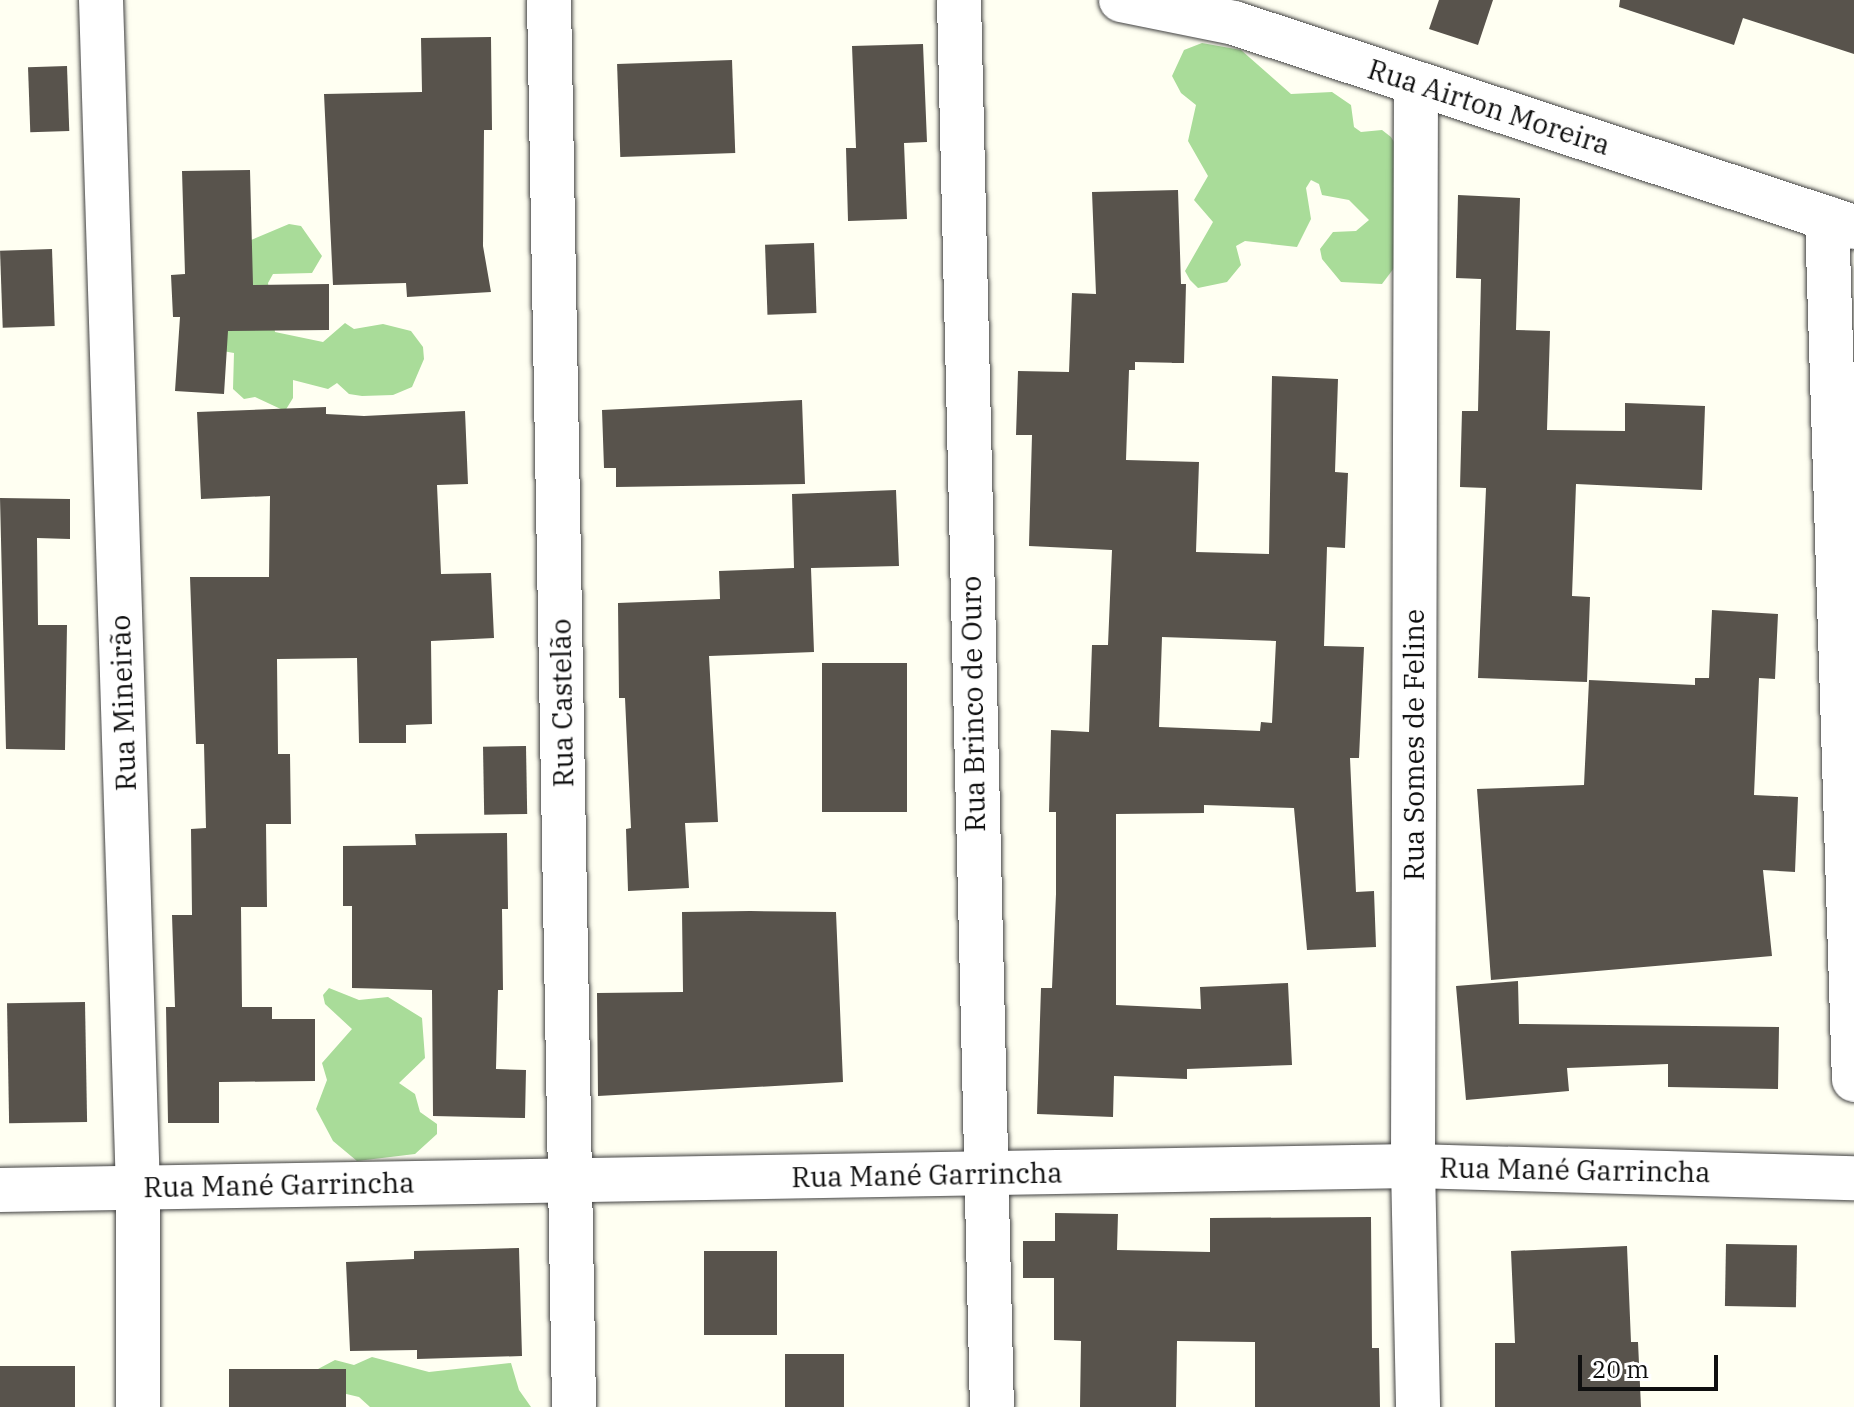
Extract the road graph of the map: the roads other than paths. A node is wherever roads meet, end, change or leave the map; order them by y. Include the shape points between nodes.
1 (101, 0) edge
2 (549, 0) edge
3 (959, 0) edge
4 (1121, 0) edge
5 (1238, 12) edge
6 (1416, 83) junction
7 (1840, 222) edge
8 (1854, 1080) edge
9 (1413, 1166) junction
10 (983, 1174) junction
11 (1854, 1178) edge
12 (572, 1181) junction
13 (138, 1188) junction
14 (0, 1190) edge
15 (138, 1407) edge
16 (574, 1407) edge
17 (992, 1407) edge
18 (1418, 1407) edge

1 - 13 street, Rua Mineirão
2 - 12 street, Rua Castelão
3 - 10 street, Rua Brinco de Ouro
4 - 5 street, Rua Airton Moreira
5 - 6 street, Rua Airton Moreira
6 - 7 street, Rua Airton Moreira
6 - 9 street, Rua Somes de Feline
7 - 8 street
9 - 10 street, Rua Mané Garrincha
9 - 11 street, Rua Mané Garrincha
9 - 18 street, Rua Somes de Feline
10 - 12 street, Rua Mané Garrincha
10 - 17 street, Rua Brinco de Ouro
12 - 13 street, Rua Mané Garrincha
12 - 16 street, Rua Castelão
13 - 14 street, Rua Mané Garrincha
13 - 15 street, Rua Mineirão

